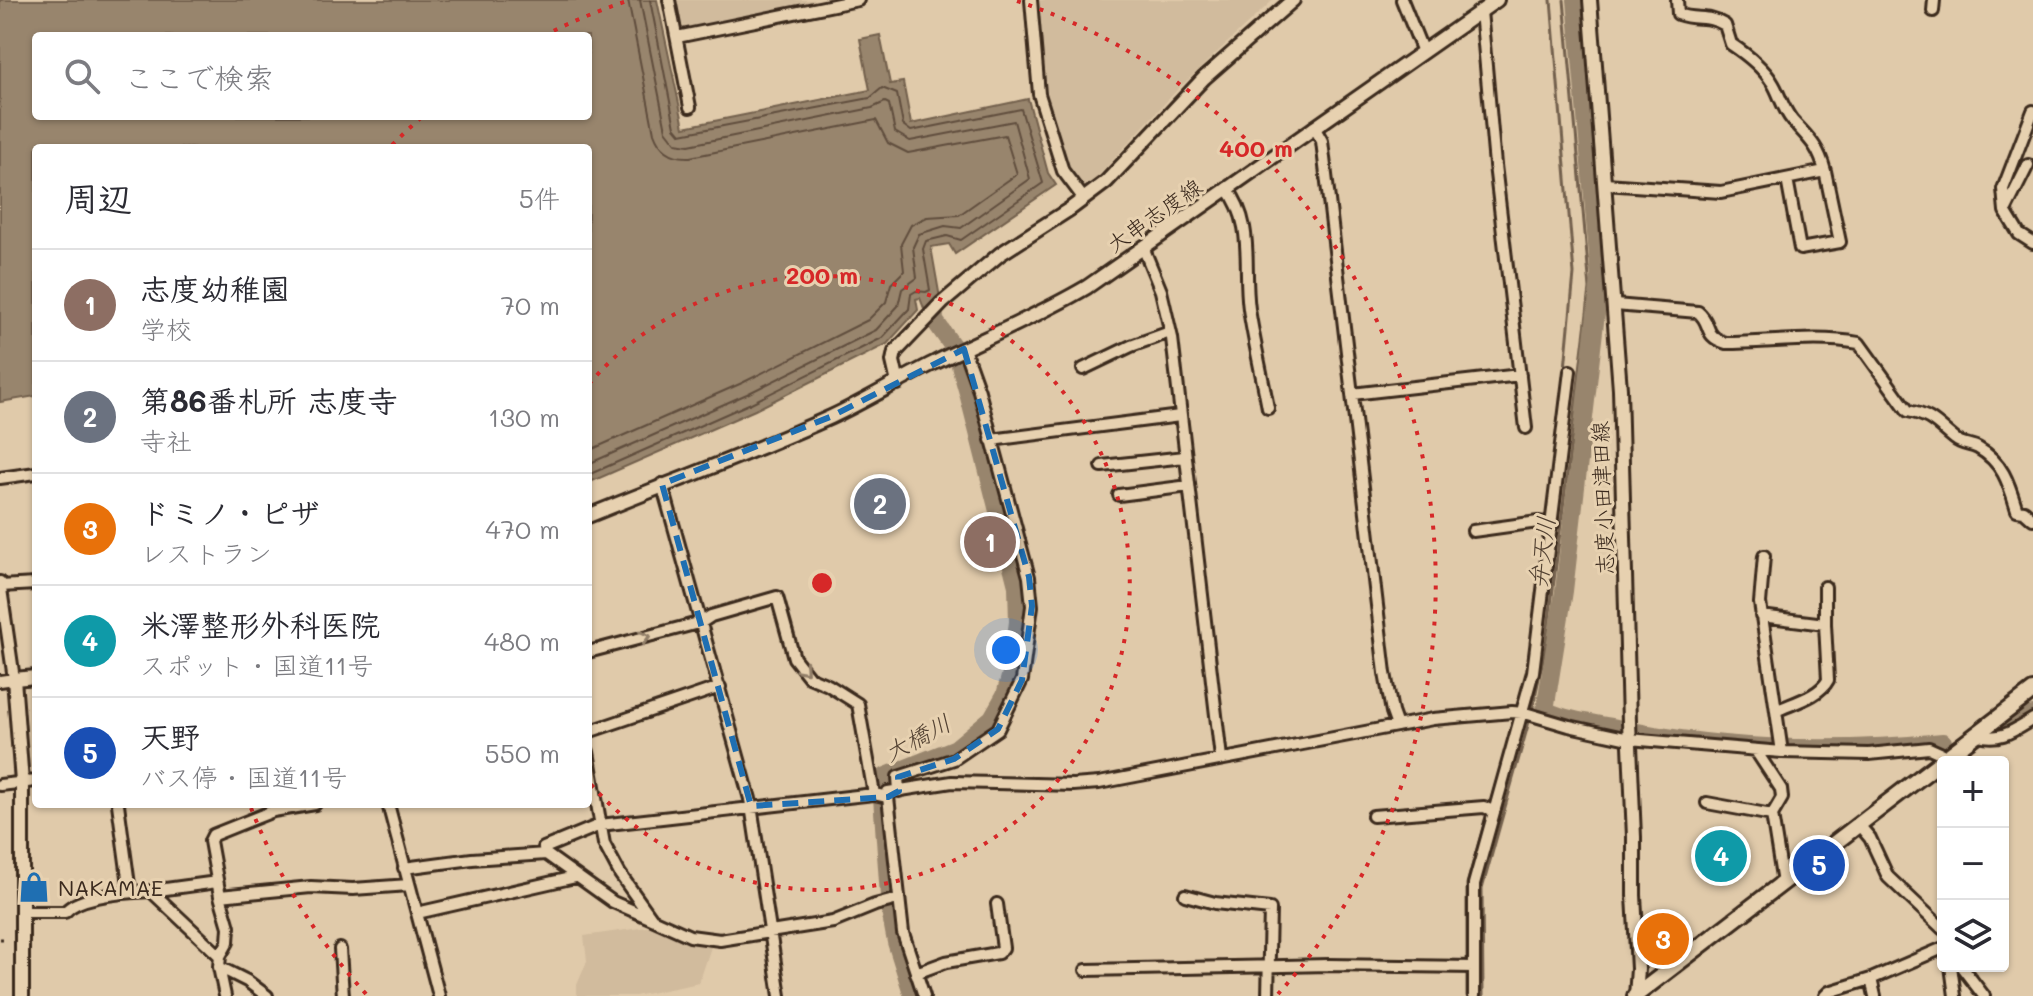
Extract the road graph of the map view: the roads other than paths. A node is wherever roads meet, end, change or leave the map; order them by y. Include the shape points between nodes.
1 (669, 0) edge
2 (858, 0) edge
3 (1031, 0) edge
4 (1293, 0) edge
5 (1402, 0) edge
6 (1497, 0) edge
7 (1590, 0) edge
8 (1677, 0) edge
9 (1481, 11) junction
10 (677, 37) junction
11 (1423, 52) junction
12 (690, 107) dead end
13 (2033, 111) edge
14 (1314, 127) junction
15 (2028, 165) dead end
16 (1825, 171) junction
17 (1787, 179) junction
18 (1605, 184) junction
19 (1227, 188) junction
20 (1084, 199) junction
21 (2005, 211) junction
22 (2033, 243) edge
23 (1143, 247) junction
24 (1615, 305) junction
25 (1170, 332) junction
26 (963, 350) junction
27 (1083, 369) dead end
28 (1570, 371) dead end
29 (1520, 375) junction
30 (898, 383) junction
31 (1352, 394) junction
32 (1268, 408) dead end
33 (1180, 416) junction
34 (1526, 428) dead end
35 (991, 440) junction
36 (1185, 457) junction
37 (1102, 466) dead end
38 (32, 474) edge
39 (0, 478) edge
40 (662, 484) junction
41 (1189, 486) junction
42 (1119, 495) dead end
43 (592, 514) edge
44 (2033, 519) edge
45 (1553, 524) junction
46 (1473, 531) dead end
47 (1764, 556) dead end
48 (32, 584) edge
49 (0, 585) edge
50 (1825, 587) dead end
51 (1761, 616) junction
52 (702, 622) junction
53 (1825, 624) junction
54 (592, 651) edge
55 (32, 677) edge
56 (14, 679) junction
57 (0, 681) edge
58 (720, 687) junction
59 (2033, 691) edge
60 (1776, 711) junction
61 (1522, 712) junction
62 (2033, 719) edge
63 (1397, 726) junction
64 (592, 731) edge
65 (1978, 735) junction
66 (1629, 739) junction
67 (1756, 751) junction
68 (1782, 752) junction
69 (1947, 756) edge
70 (1950, 756) edge
71 (1221, 758) junction
72 (1937, 766) edge
73 (592, 776) edge
74 (32, 781) edge
75 (22, 782) junction
76 (0, 785) edge
77 (899, 791) junction
78 (874, 794) junction
79 (888, 797) junction
80 (1707, 803) dead end
81 (751, 806) junction
82 (119, 808) edge
83 (291, 808) edge
84 (389, 808) edge
85 (1493, 811) junction
86 (1772, 815) junction
87 (1373, 816) dead end
88 (600, 825) junction
89 (1859, 825) junction
90 (546, 854) junction
91 (404, 868) junction
92 (575, 877) junction
93 (217, 882) junction
94 (1783, 883) junction
95 (409, 885) junction
96 (151, 891) junction
97 (130, 892) junction
98 (1185, 895) dead end
99 (220, 896) junction
100 (898, 899) junction
101 (997, 904) dead end
102 (21, 912) junction
103 (417, 913) junction
104 (652, 919) junction
105 (1937, 923) edge
106 (771, 931) junction
107 (340, 949) dead end
108 (1937, 951) edge
109 (220, 962) junction
110 (1268, 966) junction
111 (1474, 967) junction
112 (1086, 970) dead end
113 (1952, 972) edge
114 (1966, 972) edge
115 (916, 973) junction
116 (1871, 979) junction
117 (22, 996) edge
118 (225, 996) edge
119 (267, 996) edge
120 (343, 996) edge
121 (439, 996) edge
122 (780, 996) edge
123 (924, 996) edge
124 (1268, 996) edge
125 (1474, 996) edge
126 (1636, 996) edge
127 (1825, 996) edge
128 (1875, 996) edge
129 (1955, 996) edge
130 (1984, 996) edge

1 - 10 street
2 - 10 street
3 - 20 street via 1039,94 1063,171
4 - 20 main road via 1204,78
5 - 11 street
6 - 9 main road, 大串志度線
7 - 18 main road, 志度小田津田線
8 - 16 street via 1678,14 1713,17 1725,25 1731,44 1774,84 1791,119 1809,135
9 - 11 main road, 大串志度線
9 - 29 street
10 - 12 street
11 - 14 main road, 大串志度線
13 - 21 street via 2003,189
14 - 19 main road, 大串志度線
14 - 31 street via 1322,141
15 - 21 street
16 - 17 street
16 - 17 street via 1840,242 1800,249
17 - 18 street via 1721,192
18 - 24 main road, 志度小田津田線
19 - 23 main road, 大串志度線
19 - 32 street via 1240,205 1245,225 1249,307
20 - 30 main road via 1000,254 942,303 895,352
21 - 22 street via 2019,234
23 - 25 street
23 - 26 main road, 大串志度線 via 1053,307
24 - 44 street via 1698,312 1705,317 1708,332 1726,343 1859,343 1908,411 1927,415 1959,443 1994,460 2007,477 2017,510
24 - 66 main road, 志度小田津田線
25 - 27 street
25 - 33 street
26 - 30 main road, 大串志度線
26 - 35 street
28 - 45 street
29 - 31 street
29 - 34 street
30 - 40 main road, 大串志度線 via 817,423
31 - 63 street via 1385,673
33 - 35 street
33 - 36 street
35 - 77 street via 1029,577 1032,606 1022,680 998,729 954,759 898,777
36 - 37 street
36 - 41 street
38 - 39 street
40 - 43 main road, 大串志度線
40 - 52 street
41 - 42 street
41 - 71 street
45 - 46 street
45 - 61 street via 1533,672
47 - 51 street
48 - 49 street
49 - 56 street
50 - 53 street
51 - 53 street
51 - 60 street
54 -> 52 street
52 - 58 street
52 -> 78 street via 777,597 794,658 809,677 858,704
53 - 60 street via 1825,686
55 - 56 main road
56 - 57 street
56 - 75 main road
58 - 64 street
58 - 81 street
59 - 65 highway
60 - 68 street
61 - 63 street
61 - 66 street
61 - 85 street
62 - 65 street via 2003,737
63 - 71 street
65 - 70 highway
66 - 67 street
66 - 126 main road, 志度小田津田線
67 - 68 street
67 - 86 street via 1781,789
68 - 69 street via 1869,754 1929,748
71 - 77 street via 1073,785 952,782
72 - 89 highway
73 - 88 street
74 - 75 street
75 - 76 street
75 - 102 main road
77 - 79 street via 888,792
78 - 79 street
78 - 81 street
79 - 100 street
80 - 86 street
81 - 88 street
81 - 106 street
82 - 97 street
83 - 93 street via 213,835
84 - 91 street
85 - 87 street via 1484,807
85 - 111 street via 1473,896
86 - 94 street
88 - 90 street via 544,848
88 - 104 street via 620,874
89 - 94 highway
89 - 105 street via 1888,877
90 - 91 street
90 - 92 street
91 - 95 street
92 - 103 street
92 - 104 street
93 - 96 street
93 - 99 street
94 - 126 highway
95 - 99 street
95 - 103 street
96 - 97 street
96 - 109 street
97 - 102 street via 72,904 65,912
98 - 110 street via 1270,909
99 - 109 street via 229,927
100 - 106 street via 833,922
100 - 115 street
101 - 115 street via 1003,948 998,953
102 - 117 main road
103 - 121 street
104 - 106 street via 690,936 720,940
106 - 122 street
107 - 120 street
108 - 116 street
109 - 118 street
109 - 119 street
110 - 111 street
110 - 112 street
110 - 124 street
111 - 125 street
113 - 129 street
114 - 130 street
115 - 123 street
116 - 127 street
116 - 128 street

